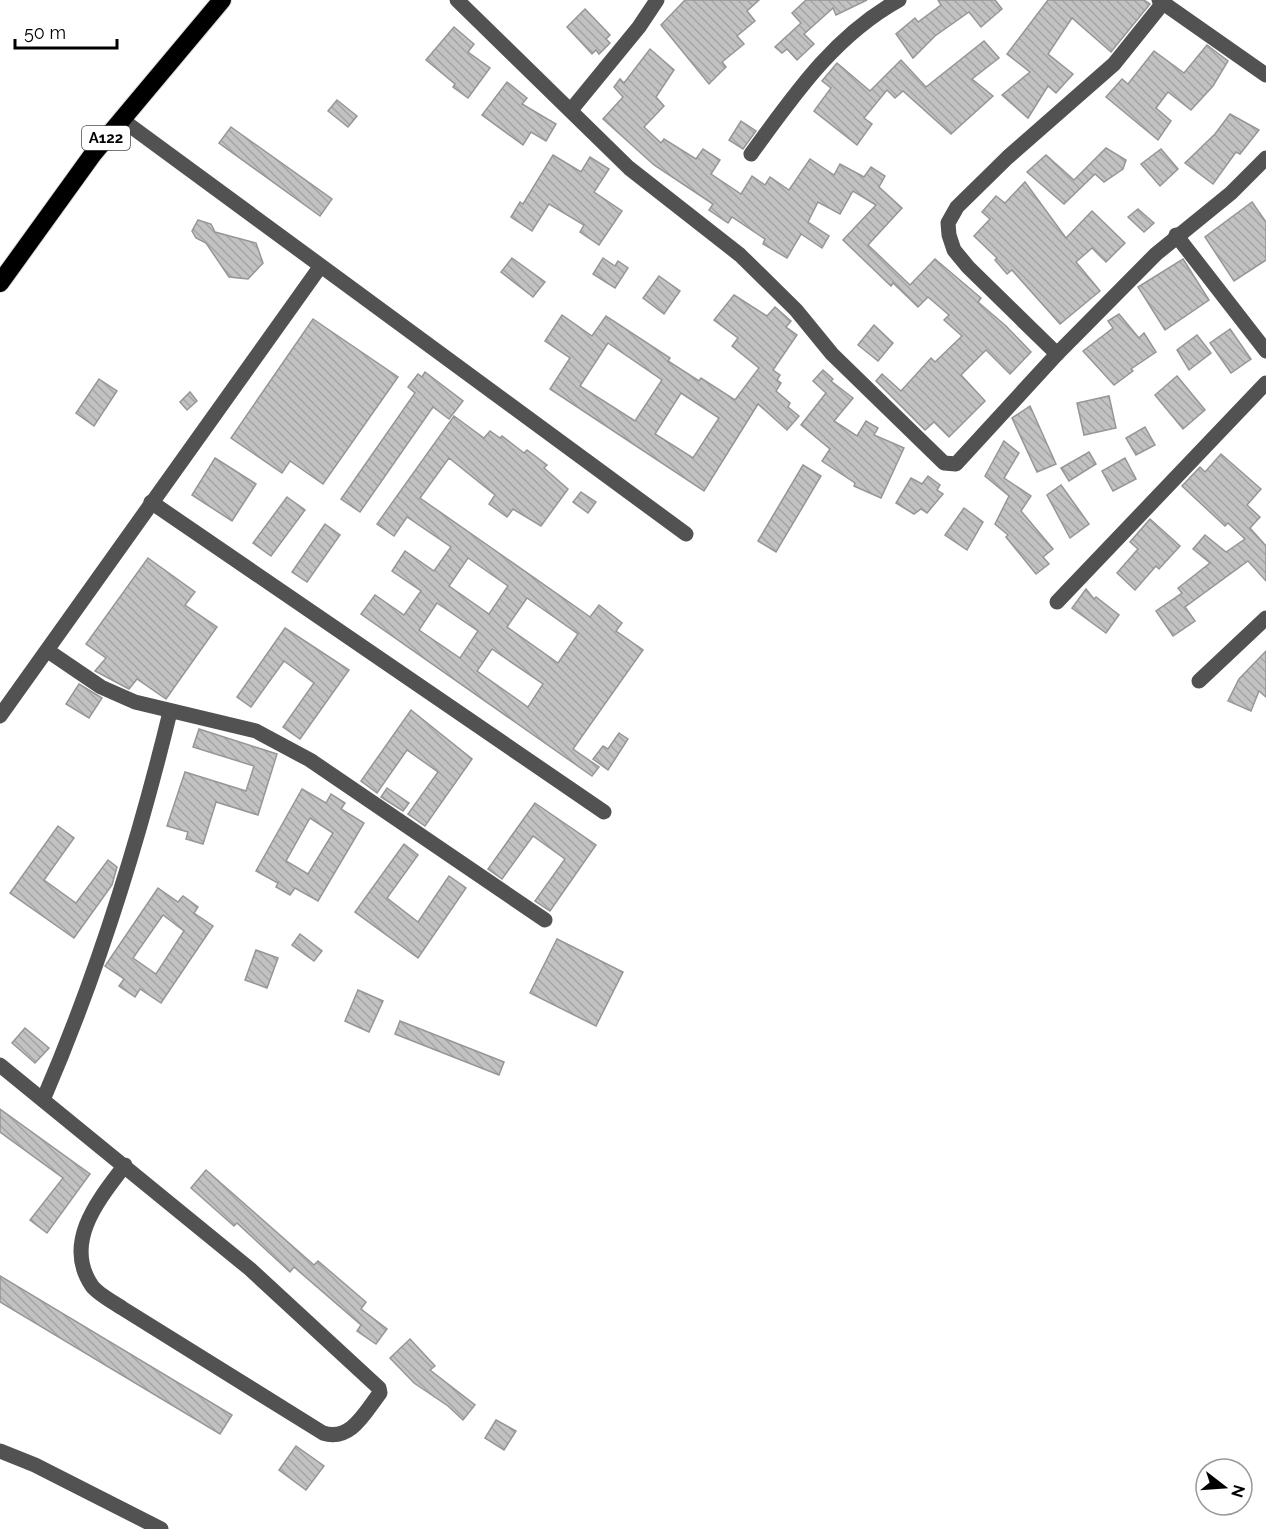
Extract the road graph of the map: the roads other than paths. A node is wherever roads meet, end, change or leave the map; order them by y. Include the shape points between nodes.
1 (222, 0) edge
2 (457, 0) edge
3 (657, 0) edge
4 (899, 0) edge
5 (1161, 2) edge
6 (1266, 75) edge
7 (571, 110) junction
8 (121, 119) junction
9 (751, 154) dead end
10 (1266, 158) edge
11 (1176, 235) junction
12 (320, 267) junction
13 (0, 283) edge
14 (1266, 351) edge
15 (1058, 354) junction
16 (1266, 383) edge
17 (151, 502) junction
18 (686, 534) dead end
19 (1057, 602) dead end
20 (1266, 618) edge
21 (48, 651) junction
22 (1199, 681) dead end
23 (170, 712) junction
24 (0, 716) edge
25 (604, 812) dead end
26 (545, 920) dead end
27 (0, 1065) edge
28 (44, 1100) junction
29 (125, 1165) junction
30 (0, 1451) edge
31 (131, 1522) edge
32 (161, 1529) edge

1 - 8 highway, A122
2 - 7 street
3 - 7 street
4 - 9 street via 873,14 829,53
5 - 6 street
5 - 15 street via 1114,64 999,165 957,207 948,223 954,250 968,267
7 - 15 street via 630,168 740,255 796,310 832,354 944,463 956,464
8 - 12 street
8 - 13 highway, A122
10 - 11 street via 1231,193
11 - 14 street
11 - 15 street
12 - 17 street
12 - 18 street
16 - 19 street
17 - 21 street
17 - 25 street
20 - 22 street
21 - 23 street via 100,687
21 - 24 street
23 - 26 street via 256,731 301,755
23 - 28 street via 143,820 94,971
27 - 28 street
28 - 29 street
29 - 29 street via 250,1269 381,1390 344,1435 323,1433 93,1286 84,1263 82,1242 87,1219
30 - 31 street via 35,1465
31 - 32 street

